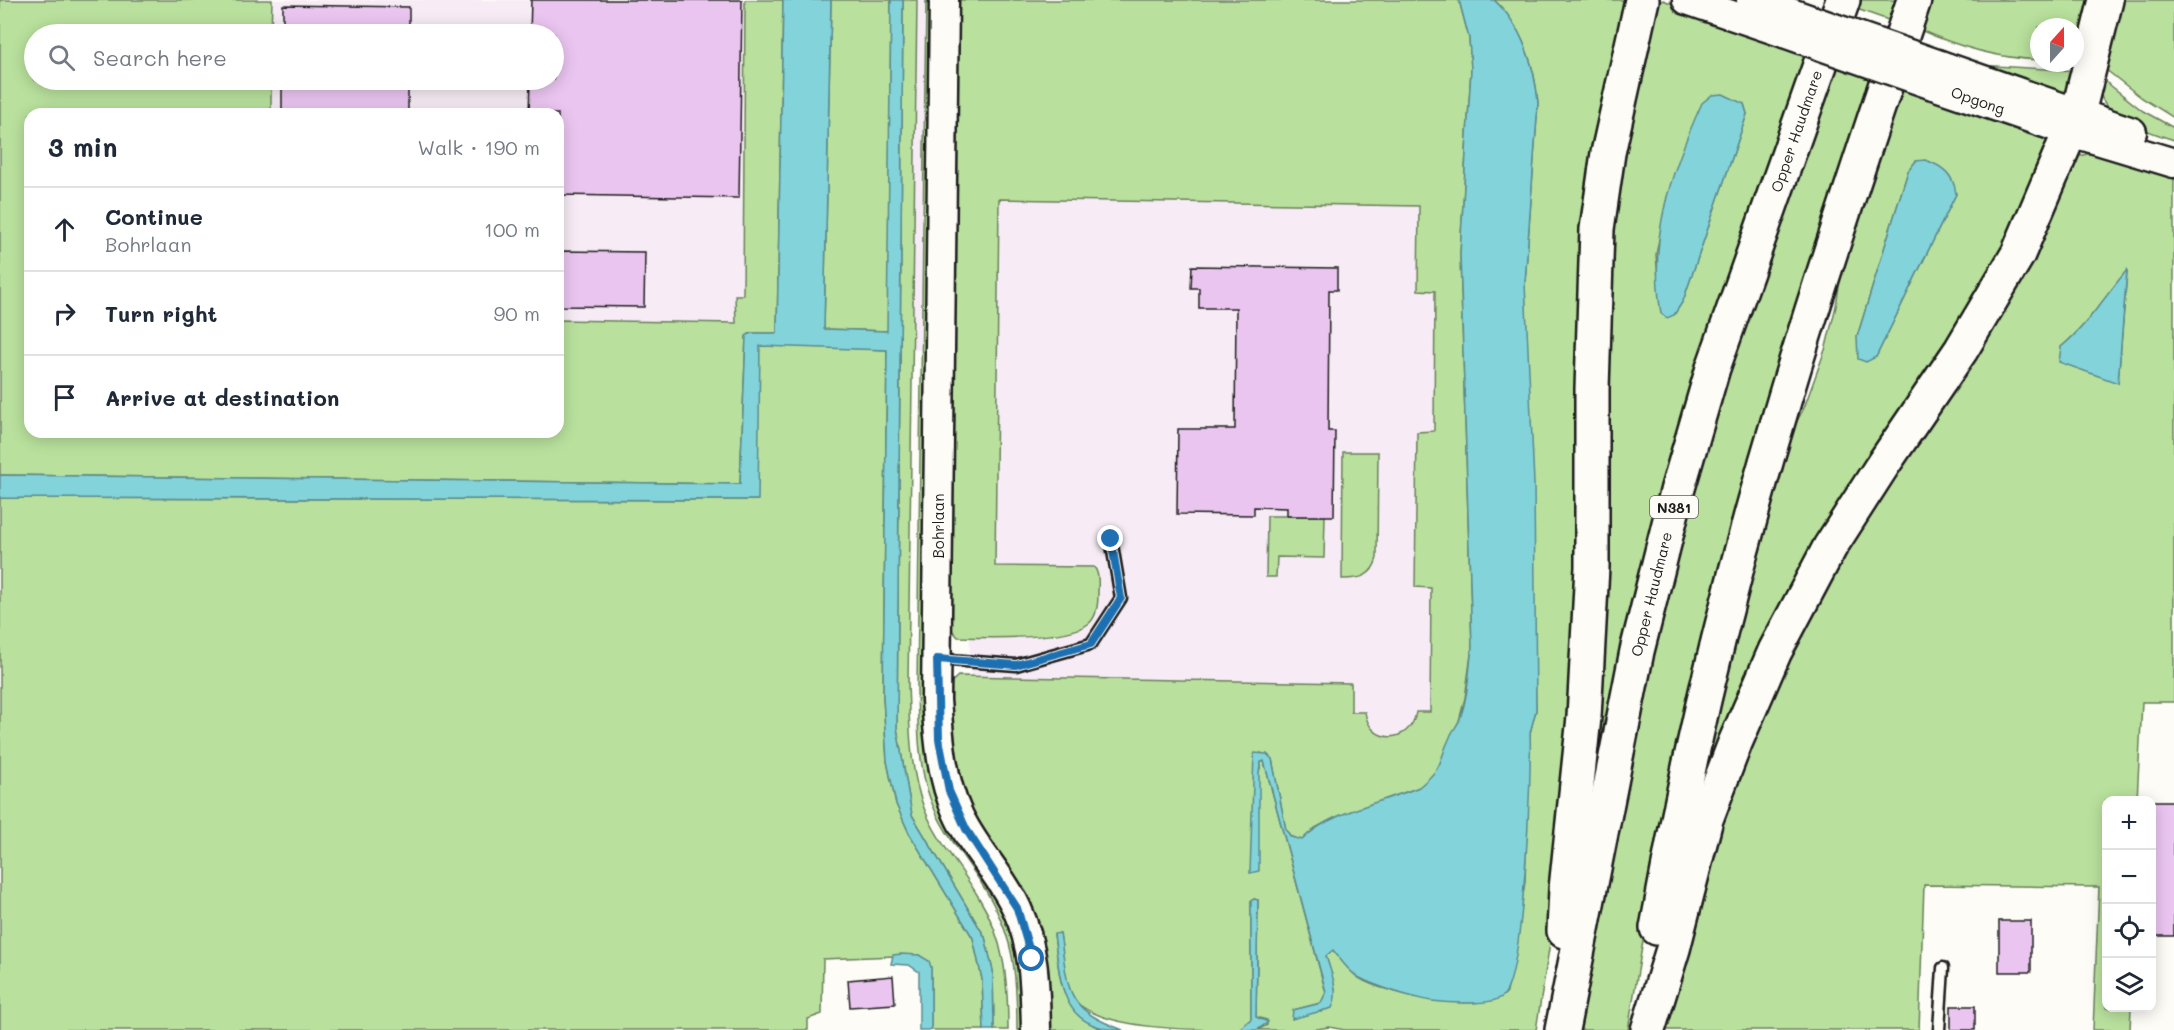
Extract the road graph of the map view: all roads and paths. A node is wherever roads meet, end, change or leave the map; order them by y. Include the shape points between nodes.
1 (944, 0) edge
2 (1641, 0) edge
3 (1687, 0) edge
4 (1751, 0) edge
5 (1843, 0) edge
6 (1914, 0) edge
7 (2106, 0) edge
8 (1787, 23) junction
9 (2074, 123) junction
10 (2174, 146) edge
11 (2174, 163) edge
12 (1111, 539) dead end
13 (937, 659) junction
14 (1942, 968) dead end
15 (1036, 1030) edge
16 (1562, 1030) edge
17 (1640, 1030) edge
18 (1648, 1030) edge
19 (1939, 1030) edge

1 - 13 main road, Bohrlaan
2 - 16 highway, N381 via 1608,153 1597,229 1592,567 1584,717 1566,889
3 - 8 main road
4 - 8 main road
5 - 16 highway, Opper Haudmare / N381 via 1713,368 1678,488 1636,651
6 - 17 highway via 1784,400 1752,514 1678,819
7 - 9 highway
8 - 9 main road, Opgong, bridge
9 - 10 main road, Opgong
9 - 11 main road, Opgong
9 - 18 highway via 2018,254 1992,301 1830,547 1774,651 1706,819
12 - 13 lane via 1121,598 1091,644 1016,665
13 - 15 main road, Bohrlaan via 939,739 949,791 966,829 1017,908 1036,984
14 - 19 lane

